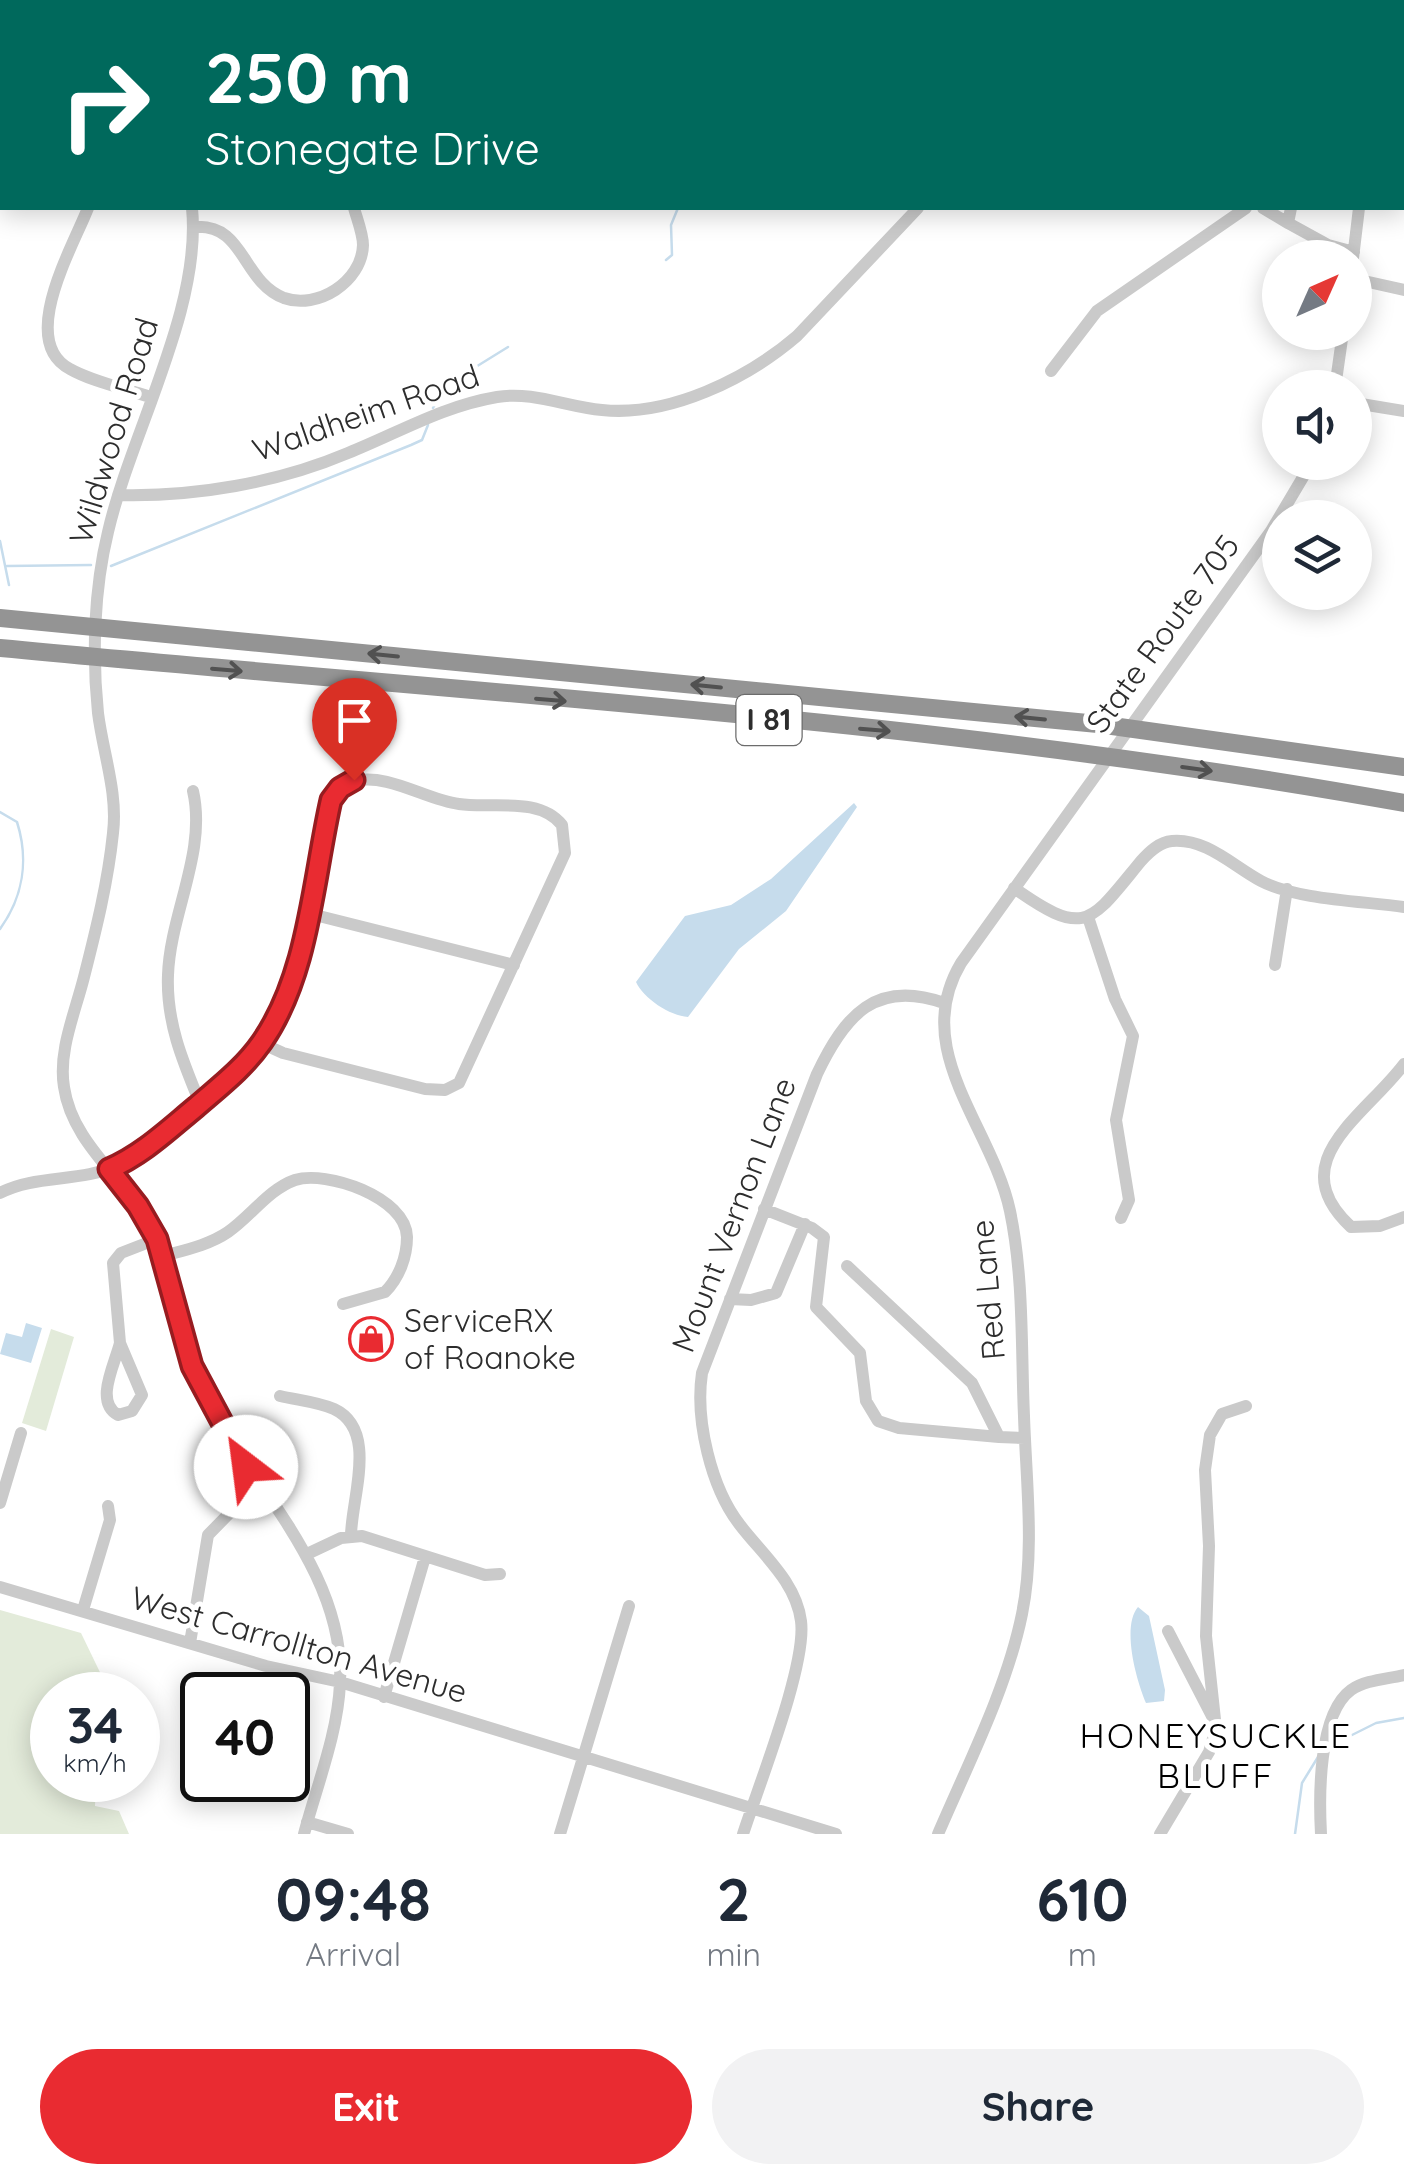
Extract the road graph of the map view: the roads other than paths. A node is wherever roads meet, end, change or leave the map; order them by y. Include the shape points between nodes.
1 (87, 210) edge
2 (192, 210) edge
3 (354, 210) edge
4 (916, 210) edge
5 (1243, 210) edge
6 (1266, 210) edge
7 (1291, 210) edge
8 (1359, 210) edge
9 (1288, 223) junction
10 (194, 226) junction
11 (1319, 240) edge
12 (1355, 240) edge
13 (1372, 283) edge
14 (1404, 290) edge
15 (1051, 370) dead end
16 (150, 397) junction
17 (1372, 406) edge
18 (1404, 411) edge
19 (1301, 480) edge
20 (118, 496) junction
21 (0, 618) edge
22 (0, 648) edge
23 (1404, 767) edge
24 (1089, 785) joint
25 (193, 791) dead end
26 (1404, 802) edge
27 (1014, 888) junction
28 (1287, 890) junction
29 (1404, 907) edge
30 (307, 912) junction
31 (1088, 917) junction
32 (514, 965) junction
33 (1276, 965) dead end
34 (944, 1003) junction
35 (261, 1043) junction
36 (1404, 1064) edge
37 (200, 1103) junction
38 (109, 1169) junction
39 (0, 1193) edge
40 (764, 1209) junction
41 (1404, 1216) edge
42 (1121, 1218) dead end
43 (805, 1224) junction
44 (157, 1239) junction
45 (164, 1256) junction
46 (847, 1266) dead end
47 (730, 1299) junction
48 (343, 1304) dead end
49 (120, 1342) junction
50 (280, 1396) dead end
51 (1246, 1406) dead end
52 (21, 1432) dead end
53 (998, 1437) junction
54 (1024, 1438) junction
55 (258, 1485) junction
56 (0, 1503) edge
57 (108, 1506) dead end
58 (350, 1536) junction
59 (307, 1554) junction
60 (425, 1556) junction
61 (500, 1574) dead end
62 (0, 1586) edge
63 (630, 1606) dead end
64 (83, 1610) junction
65 (1168, 1631) dead end
66 (190, 1642) junction
67 (1404, 1675) edge
68 (340, 1682) junction
69 (384, 1697) junction
70 (1216, 1721) junction
71 (582, 1758) junction
72 (751, 1807) junction
73 (305, 1828) edge
74 (348, 1834) edge
75 (560, 1834) edge
76 (742, 1834) edge
77 (836, 1834) edge
78 (938, 1834) edge
79 (1160, 1834) edge
80 (1320, 1834) edge

1 - 16 street via 48,310 49,344 71,370
2 - 10 street, Wildwood Road
3 - 10 street via 363,245 358,266 341,287 306,301 264,288 230,236 213,225
4 - 20 street, Waldheim Road via 788,344 712,388 627,411 500,396 450,408 298,472
5 - 15 street via 1097,311
6 - 9 street
7 - 9 street
8 - 12 street
9 - 11 street
10 - 16 street, Wildwood Road via 186,290
13 - 14 street
16 - 20 street, Wildwood Road
17 - 18 street
19 - 24 street, State Route 705
20 - 38 street, Wildwood Road via 102,558 95,671 114,828 62,1070 76,1124
23 -> 21 highway, I 81 via 1098,724
22 -> 26 highway, I 81 via 966,740
24 - 27 street, Red Lane
25 - 37 street via 198,822 168,993 176,1042
27 - 31 street via 1055,916
27 - 34 street, Red Lane via 961,963
28 - 29 street
28 - 31 street via 1200,844 1166,841
28 - 33 street
30 - 32 street
30 - 32 street via 331,800 346,783 362,780 461,804 550,814 562,825 566,848
30 - 35 street via 291,983
31 - 42 street via 1133,1036 1116,1120 1129,1200
32 - 35 street via 466,1075 445,1090
34 - 40 street, Mount Vernon Lane via 895,993 874,1000 851,1022 817,1074
34 - 54 street, Red Lane via 946,1054 995,1160 1012,1222
35 - 37 street
36 - 41 street via 1330,1148 1322,1177 1327,1202 1351,1227
37 - 38 street via 152,1144
38 - 39 street
38 - 44 street, Wildwood Road
40 - 43 street
40 - 47 street, Mount Vernon Lane
43 - 47 street via 776,1293
43 - 53 street via 825,1240 816,1308 859,1350 866,1401 878,1421
44 - 45 street, Wildwood Road
44 - 49 street via 113,1263
45 - 48 street via 219,1238 295,1180 374,1194 404,1222 402,1263 385,1292
45 - 55 street, Wildwood Road via 192,1366
46 - 53 street via 972,1383
47 - 72 street, Mount Vernon Lane via 702,1372 704,1422 724,1499 794,1595 802,1632
49 - 49 street via 142,1395 137,1407 118,1415 106,1395
50 - 58 street via 333,1409 357,1434
51 - 70 street via 1222,1414 1206,1450 1206,1636
52 - 56 street
53 - 54 street
54 - 78 street, Red Lane via 1022,1615
55 - 59 street, Wildwood Road
55 - 66 street via 208,1535
57 - 64 street via 110,1520
58 - 59 street
58 - 60 street
59 - 68 street, Wildwood Road via 331,1616
60 - 61 street
60 - 69 street
62 - 64 street, West Carrollton Avenue
63 - 71 street
64 - 66 street, West Carrollton Avenue
65 - 70 street
66 - 68 street, West Carrollton Avenue
67 - 80 street via 1360,1685 1337,1706 1328,1733
68 - 69 street, West Carrollton Avenue
68 - 73 street
69 - 71 street, West Carrollton Avenue
70 - 79 street via 1209,1752
71 - 72 street, West Carrollton Avenue
71 - 75 street
72 - 76 street, Mount Vernon Lane
72 - 77 street, West Carrollton Avenue
73 - 74 street

